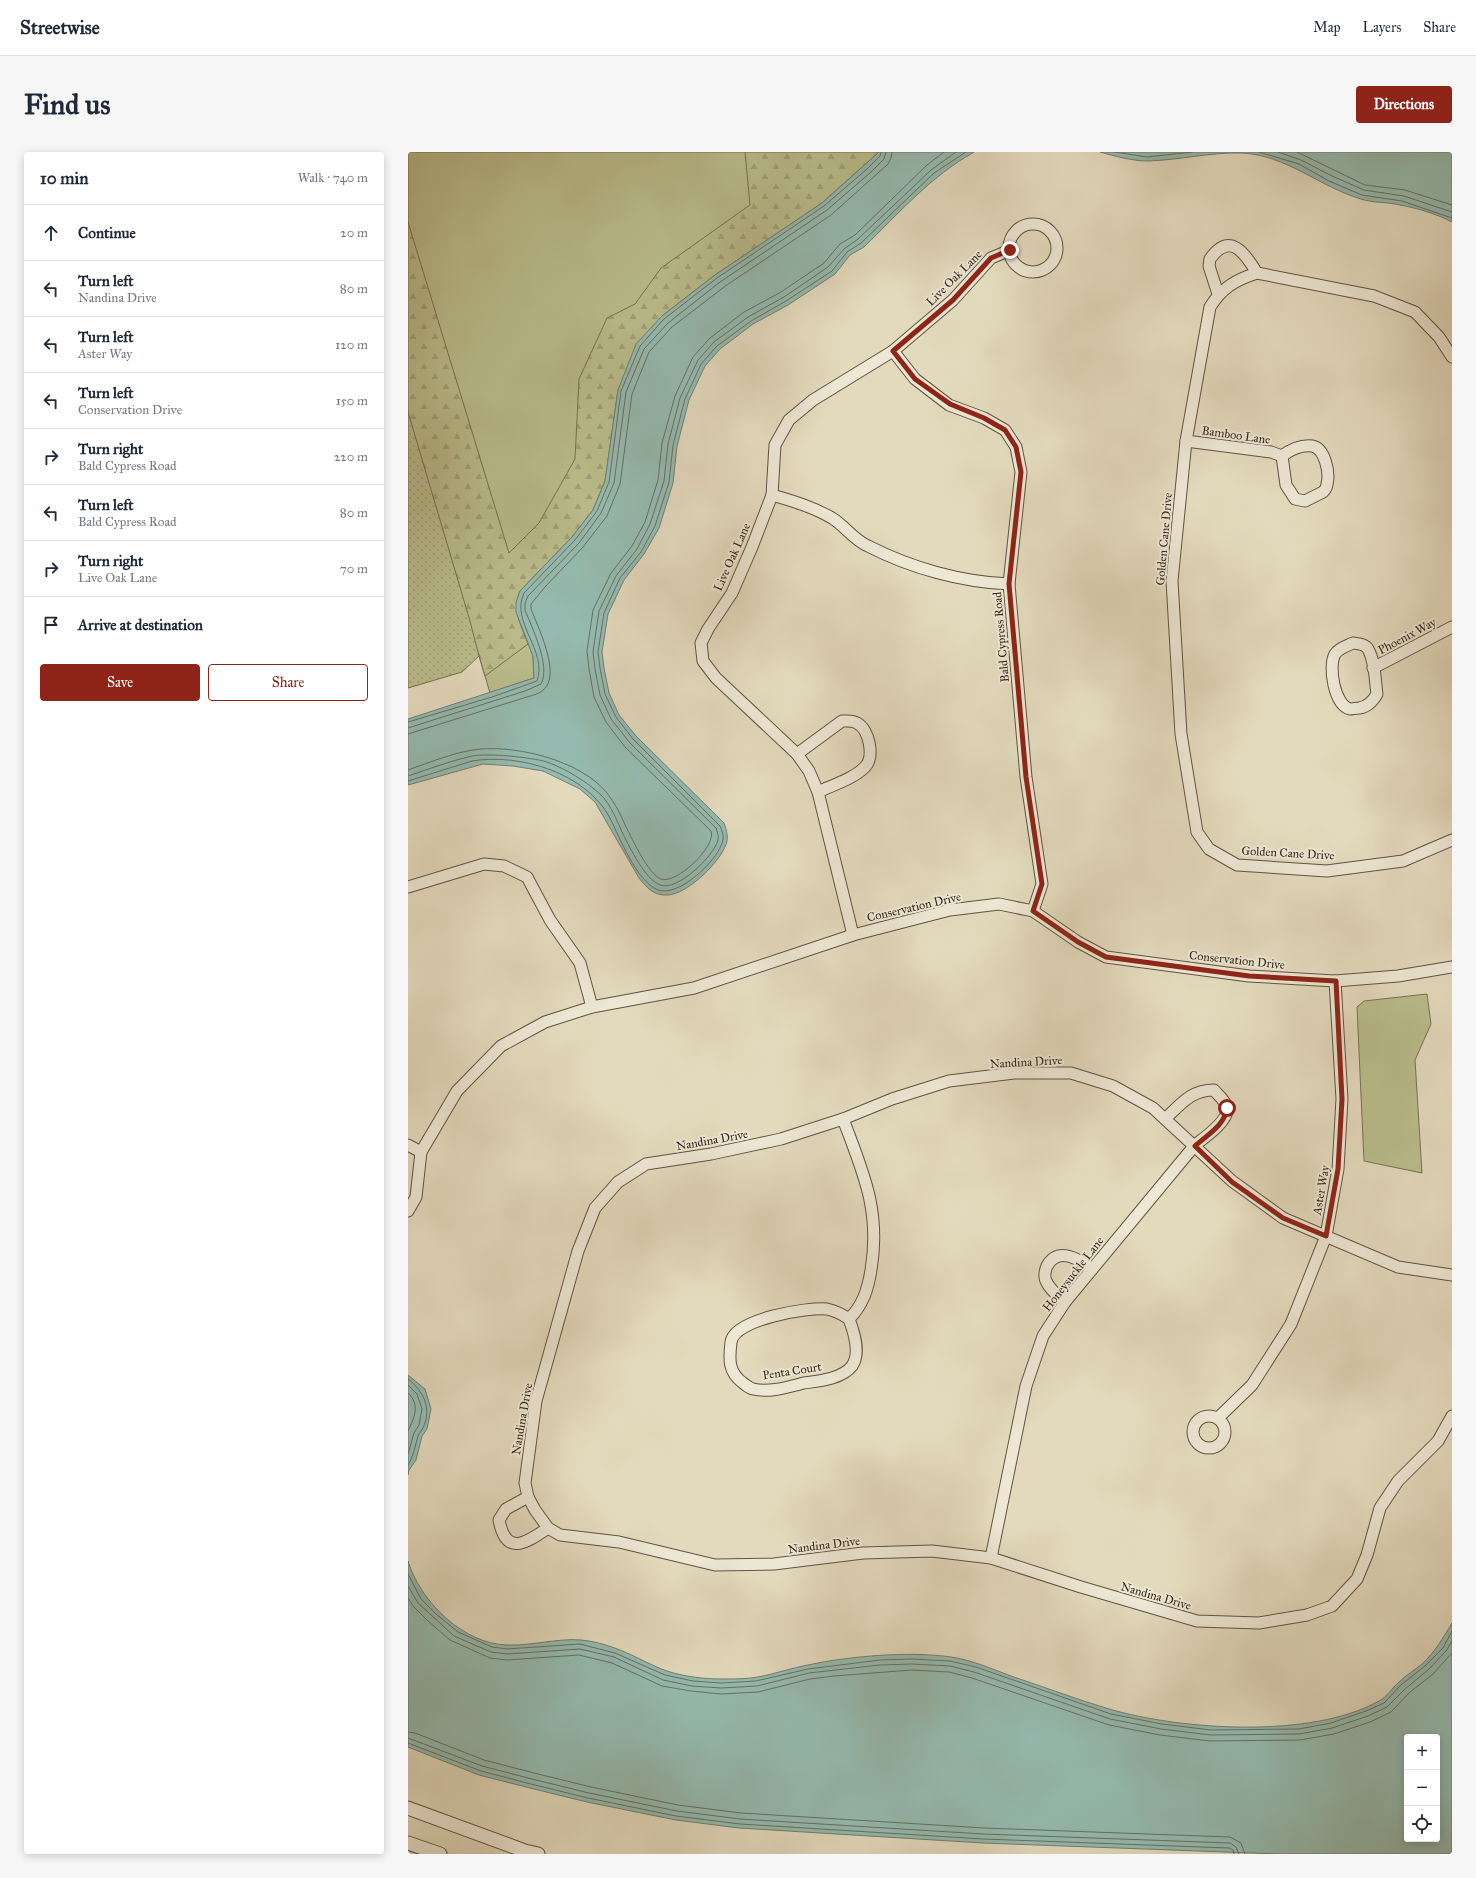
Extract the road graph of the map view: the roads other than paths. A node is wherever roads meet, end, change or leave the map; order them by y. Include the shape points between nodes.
1 (1010, 250) junction
2 (1257, 273) junction
3 (1218, 294) junction
4 (893, 351) junction
5 (1452, 357) edge
6 (1186, 441) junction
7 (1282, 456) junction
8 (772, 495) junction
9 (1009, 584) junction
10 (1452, 627) edge
11 (1373, 668) junction
12 (797, 754) junction
13 (818, 792) junction
14 (1452, 840) edge
15 (408, 887) edge
16 (1033, 911) junction
17 (852, 935) junction
18 (1452, 967) edge
19 (1336, 981) junction
20 (592, 1007) junction
21 (843, 1119) junction
22 (1165, 1119) junction
23 (408, 1145) edge
24 (1195, 1146) junction
25 (421, 1152) junction
26 (408, 1211) edge
27 (1326, 1236) junction
28 (1092, 1269) junction
29 (1452, 1275) edge
30 (1065, 1302) junction
31 (849, 1319) junction
32 (1452, 1416) edge
33 (1218, 1418) dead end
34 (528, 1497) junction
35 (548, 1528) junction
36 (991, 1558) junction
37 (408, 1808) edge
38 (408, 1843) edge
39 (440, 1854) edge
40 (538, 1854) edge

1 - 1 street via 1011,257 1020,268 1032,272 1050,265 1057,253 1057,246 1047,229 1028,225 1012,237
1 - 4 street, Live Oak Lane via 991,258 953,300
2 - 3 street, Golden Cane Drive via 1239,279
2 - 3 street via 1240,249 1232,245 1221,248 1210,259 1209,266
2 - 5 street via 1374,296 1415,312 1439,337
3 - 6 street, Golden Cane Drive via 1210,307
4 - 8 street, Live Oak Lane via 813,400 789,420 775,445
4 - 9 street, Bald Cypress Road via 915,379 950,404 1005,430 1016,447 1021,472
6 - 7 street, Bamboo Lane via 1271,452
6 - 14 street, Golden Cane Drive via 1172,581 1181,734 1197,832 1209,849 1238,864 1327,871 1403,861
7 - 7 street, Bamboo Lane via 1286,485 1295,499 1305,501 1323,492 1328,483 1328,467 1320,451 1313,446 1304,447 1291,450
8 - 9 street via 806,504 832,518 866,546 922,568 985,583
8 - 12 street, Live Oak Lane via 732,592 701,643 703,661 716,678
9 - 16 street, Bald Cypress Road via 1026,777 1042,884
10 - 11 street, Phoenix Way
11 - 11 street, Phoenix Way via 1377,694 1372,702 1364,707 1350,709 1343,705 1336,695 1332,664 1335,654 1342,647 1354,643 1362,644 1368,648
12 - 13 street, Live Oak Lane via 809,771
12 - 13 street via 842,722 850,720 863,728 869,743 870,759 865,767
13 - 17 street, Live Oak Lane
15 - 20 street via 484,864 504,866 527,877 550,920 580,963
16 - 17 street, Conservation Drive via 999,904 950,910
16 - 19 street, Conservation Drive via 1078,942 1106,957 1249,976
17 - 20 street, Conservation Drive via 694,988
18 - 19 street, Conservation Drive via 1398,976
19 - 27 street, Aster Way via 1342,1099 1338,1169
20 - 25 street, Conservation Drive via 545,1022 501,1046 457,1090
21 - 22 street, Nandina Drive via 892,1099 949,1081 1014,1073 1071,1073 1113,1086 1154,1108
21 - 31 street via 867,1184 873,1211 875,1246 868,1286 859,1309
21 - 34 street, Nandina Drive via 781,1140 646,1164 618,1182 595,1208 578,1251 536,1402 525,1483
22 - 24 street, Nandina Drive
22 - 24 street, Honeysuckle Lane via 1192,1095 1202,1090 1214,1090 1227,1108 1226,1115 1215,1129
23 - 25 street
24 - 27 street, Nandina Drive via 1232,1182 1283,1218
24 - 28 street, Honeysuckle Lane
25 - 26 street, Conservation Drive via 416,1198
27 - 29 street, Nandina Drive via 1398,1266
27 - 33 street, Aster Way via 1291,1324 1252,1385
28 - 30 street, Honeysuckle Lane
28 - 30 street via 1071,1256 1062,1255 1050,1261 1046,1268 1045,1280
30 - 36 street, Honeysuckle Lane via 1043,1336 1026,1386
31 - 31 street, Penta Court via 856,1351 852,1366 836,1377 770,1390 752,1389 735,1377 729,1358 732,1338 746,1325 794,1311 826,1309 840,1312
32 - 36 street, Nandina Drive via 1438,1441 1398,1481 1380,1508 1357,1579 1332,1606 1307,1615 1259,1623 1198,1621
34 - 35 street, Nandina Drive
34 - 35 street via 506,1509 499,1520 502,1534 510,1542 520,1544
35 - 36 street, Nandina Drive via 560,1535 619,1542 715,1565 774,1564 863,1553 932,1551
37 - 40 street
38 - 39 street

